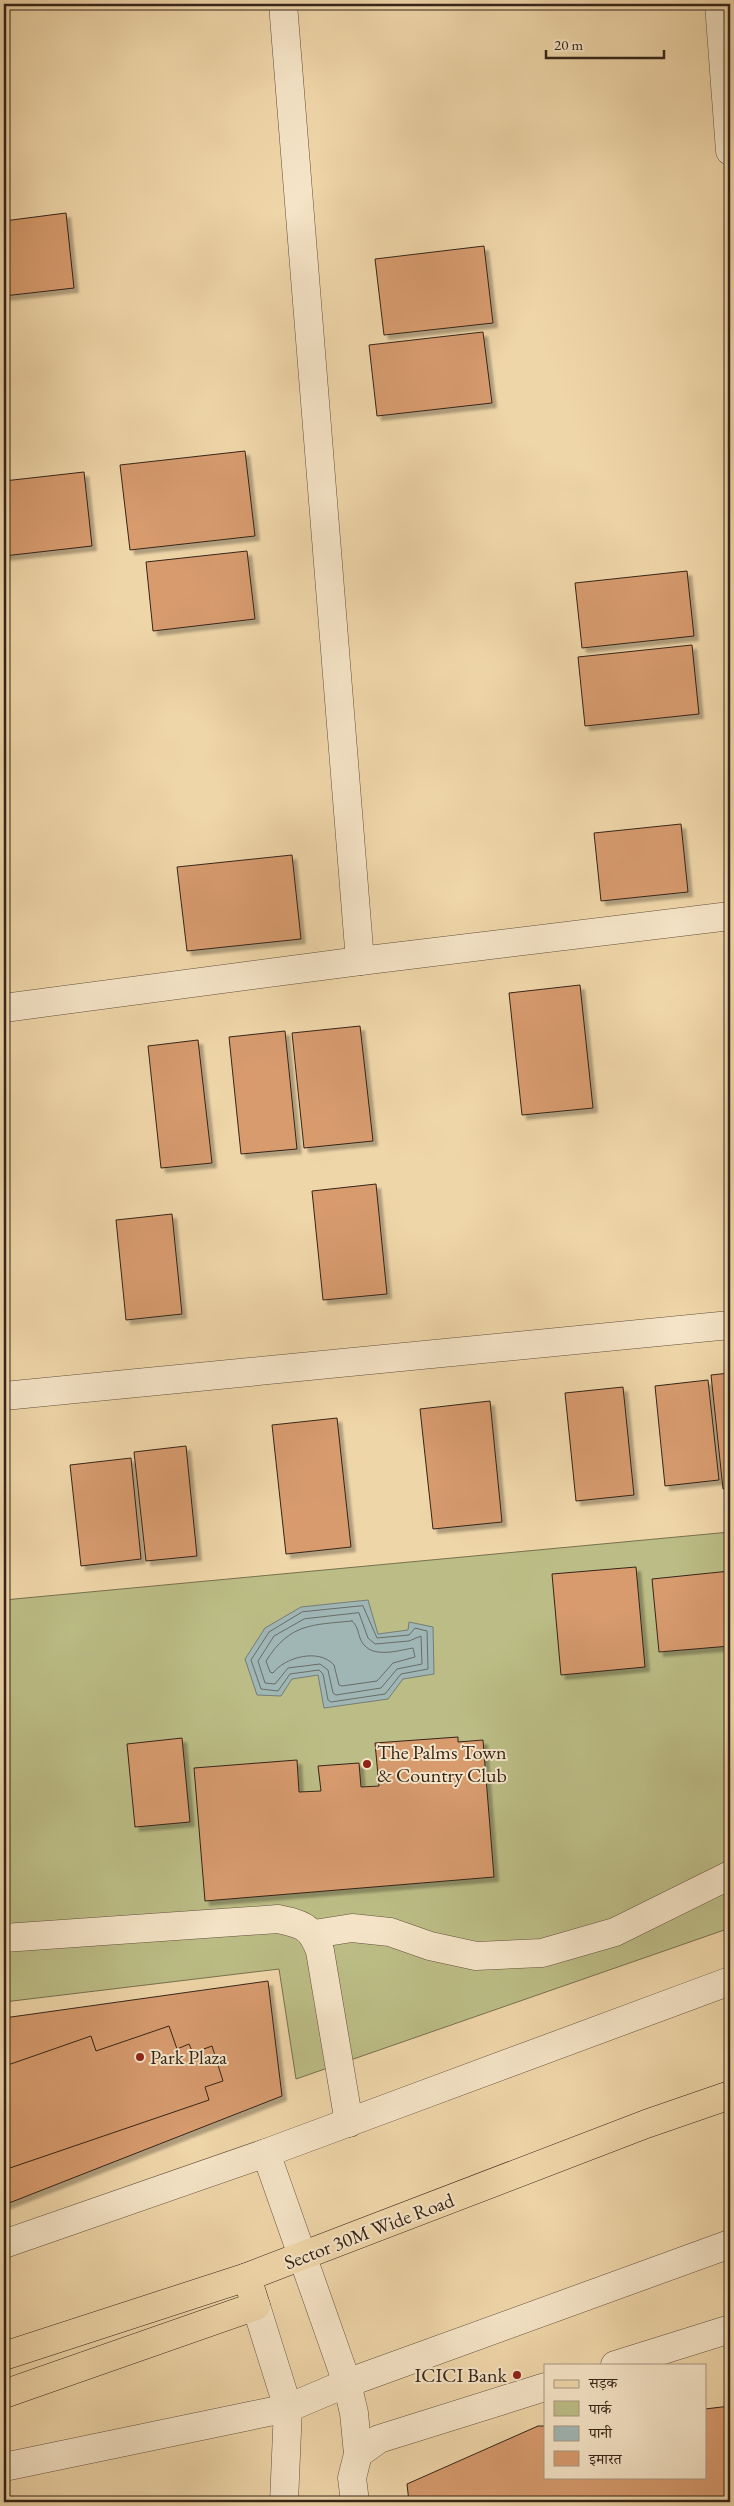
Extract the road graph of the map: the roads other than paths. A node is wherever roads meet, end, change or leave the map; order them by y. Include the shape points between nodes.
1 (283, 4) edge
2 (719, 4) edge
3 (730, 150) edge
4 (730, 916) edge
5 (360, 961) junction
6 (4, 1008) edge
7 (730, 1324) edge
8 (4, 1396) edge
9 (730, 1875) edge
10 (314, 1934) junction
11 (4, 1938) edge
12 (730, 1981) edge
13 (730, 2095) edge
14 (349, 2123) junction
15 (266, 2153) junction
16 (4, 2244) edge
17 (730, 2244) edge
18 (303, 2256) junction
19 (247, 2277) junction
20 (256, 2306) junction
21 (730, 2328) edge
22 (4, 2356) edge
23 (618, 2364) edge
24 (347, 2382) junction
25 (544, 2387) edge
26 (4, 2394) edge
27 (288, 2408) junction
28 (358, 2454) junction
29 (4, 2466) edge
30 (284, 2502) edge
31 (355, 2502) edge

1 - 5 street
2 - 3 street
4 - 5 street
5 - 6 street
7 - 8 street
9 - 10 street via 615,1932 542,1953 476,1956 430,1946 390,1932 352,1928
10 - 11 street via 299,1923 278,1919
10 - 14 street via 320,1951
12 - 14 street
13 - 18 main road, Sector 30M Wide Road via 646,2124
14 - 15 street
15 - 16 street
15 - 18 street
17 - 24 street
18 - 19 main road, Sector 30M Wide Road
18 - 24 street
19 - 20 main road
19 - 22 main road, Sector 30M Wide Road
20 - 26 main road
20 - 27 street
21 - 23 street
24 - 27 street
24 - 28 street
25 - 28 street via 379,2439
27 - 29 street
27 - 30 street
28 - 31 street via 352,2478

